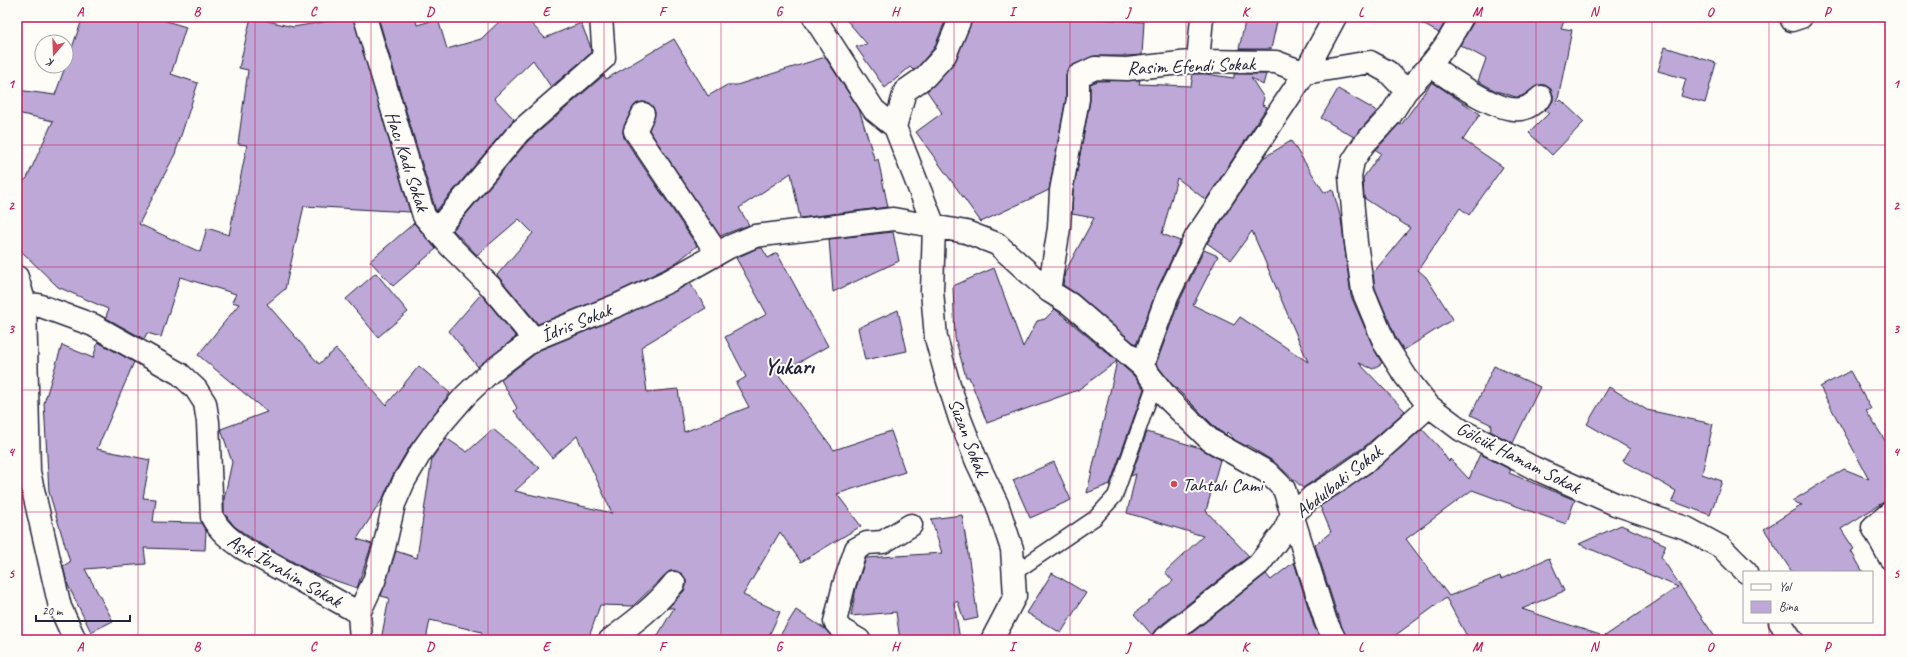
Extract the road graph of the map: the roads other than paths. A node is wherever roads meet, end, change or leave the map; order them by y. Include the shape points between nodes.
1 (365, 17) edge
2 (601, 17) edge
3 (814, 17) edge
4 (961, 17) edge
5 (1202, 17) edge
6 (1335, 17) edge
7 (1462, 17) edge
8 (1198, 61) junction
9 (1431, 66) junction
10 (1305, 73) junction
11 (1406, 91) junction
12 (1541, 97) dead end
13 (643, 114) dead end
14 (895, 126) junction
15 (934, 226) junction
16 (436, 231) junction
17 (717, 253) junction
18 (17, 277) edge
19 (1049, 291) junction
20 (25, 304) junction
21 (534, 339) junction
22 (1148, 374) junction
23 (22, 385) edge
24 (1429, 406) junction
25 (1890, 513) edge
26 (1292, 516) junction
27 (911, 525) dead end
28 (1890, 558) edge
29 (1745, 571) edge
30 (1014, 573) junction
31 (674, 583) dead end
32 (359, 613) junction
33 (1781, 623) edge
34 (75, 640) edge
35 (361, 640) edge
36 (610, 640) edge
37 (859, 640) edge
38 (992, 640) edge
39 (1163, 640) edge
40 (1335, 640) edge
41 (1792, 640) edge

1 - 16 street, Hacı Kadı Sokak via 424,216
2 - 16 street via 604,58 519,132
3 - 14 street via 874,110
4 - 14 street via 945,55 925,77 905,91
5 - 8 street
6 - 10 street
7 - 9 street, Gölcük Hamam Sokak via 1453,35
8 - 10 street, Rasim Efendi Sokak via 1276,62
8 - 19 street, Rasim Efendi Sokak via 1127,69 1095,68 1078,76 1078,99 1061,191 1059,228
9 - 11 street, Gölcük Hamam Sokak
9 - 12 street via 1467,90 1510,109 1525,108
10 - 11 street via 1370,62 1388,72
10 - 22 street via 1196,237 1167,297
11 - 24 street, Gölcük Hamam Sokak via 1390,116 1364,144 1354,160 1350,176 1363,291 1385,344
13 - 17 street via 635,131
14 - 15 street
15 - 17 street, İdris Sokak via 893,219 856,222 755,236
15 - 19 street via 966,232 997,244
15 - 30 street, Suzan Sokak via 932,291 936,338 960,419 997,504 1012,549
16 - 21 street, Hacı Kadı Sokak via 491,287
17 - 21 street, İdris Sokak via 668,281 618,305
18 - 20 street
19 - 22 street via 1070,304
20 - 23 street
20 - 32 street, Aşık İbrahim Sokak via 38,305 93,325 180,374 196,389 205,403 212,517 219,529 244,549
21 - 32 street, İdris Sokak via 489,373 466,395 421,452 394,504 374,581
22 - 26 street via 1169,400 1210,440 1266,472 1280,485 1284,489
22 - 30 lane via 1115,496 1095,518
23 - 34 street via 29,472 60,607
24 - 26 street, Abdulbaki Sokak via 1372,457 1314,496
24 - 29 street, Gölcük Hamam Sokak via 1461,430 1534,468 1615,504 1686,528 1721,547
25 - 28 street via 1873,527
26 - 39 street, Abdulbaki Sokak via 1283,533 1259,564
26 - 40 street via 1326,622
27 - 37 street via 883,542 867,543 856,550 835,622 842,630
30 - 38 street, Suzan Sokak via 1015,596
31 - 36 street via 664,596
32 - 35 street
33 - 41 street

